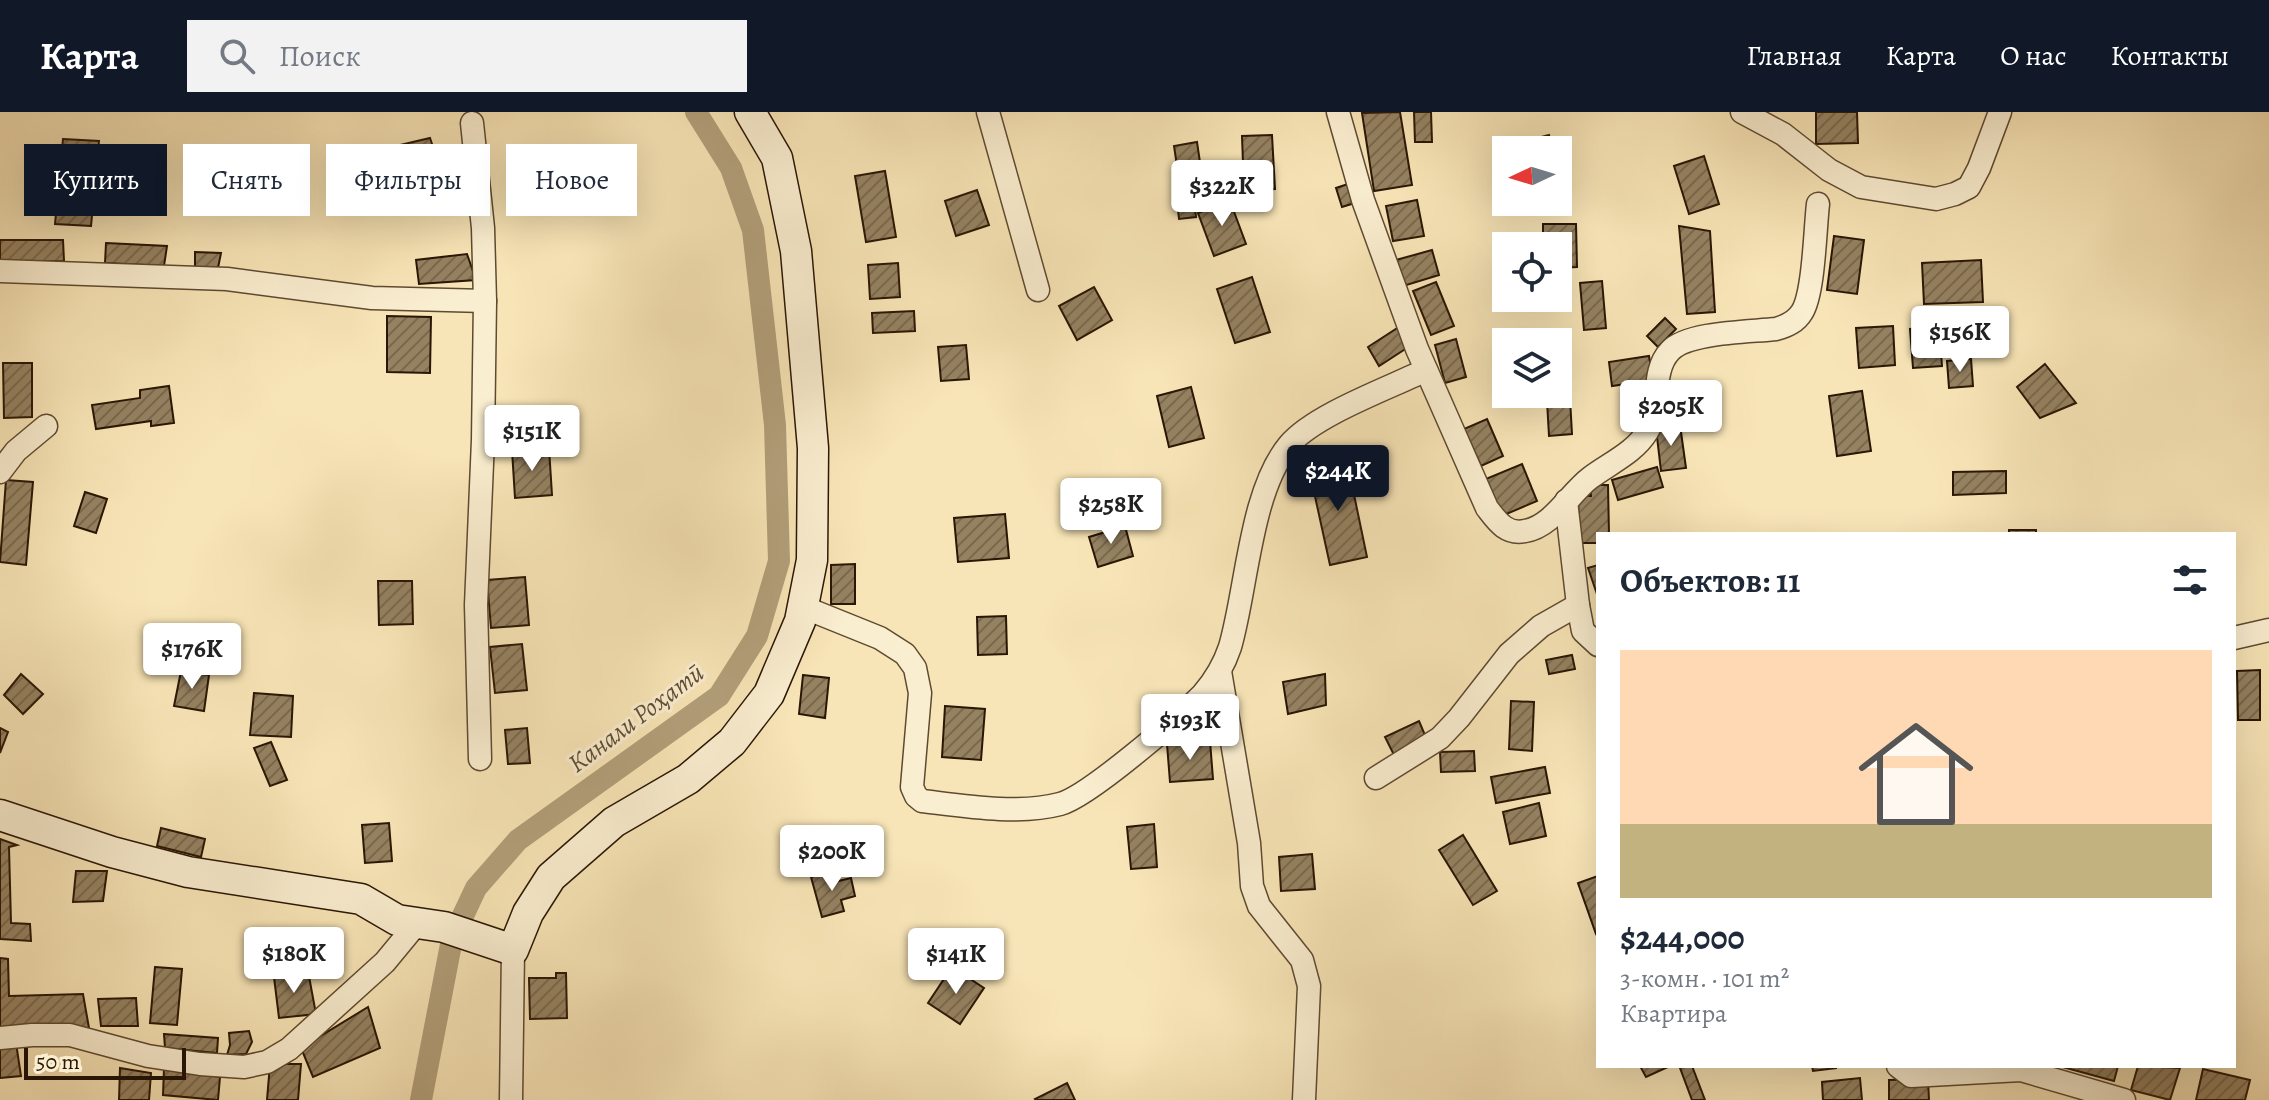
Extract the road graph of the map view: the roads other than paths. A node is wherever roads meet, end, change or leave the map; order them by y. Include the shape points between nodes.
1 (750, 112) edge
2 (988, 112) edge
3 (1338, 112) edge
4 (1742, 112) edge
5 (2000, 112) edge
6 (472, 123) dead end
7 (1818, 204) dead end
8 (0, 271) edge
9 (1038, 290) dead end
10 (485, 301) junction
11 (1426, 370) junction
12 (46, 426) dead end
13 (0, 472) edge
14 (1566, 501) junction
15 (1578, 605) junction
16 (803, 607) junction
17 (2269, 630) edge
18 (2236, 638) edge
19 (1596, 643) edge
20 (1220, 671) junction
21 (480, 759) dead end
22 (1376, 778) dead end
23 (0, 815) edge
24 (431, 924) junction
25 (513, 950) junction
26 (0, 1038) edge
27 (1901, 1068) edge
28 (511, 1100) edge
29 (1304, 1100) edge
30 (2124, 1100) edge

1 - 16 street via 777,158 796,251 813,448 812,560
2 - 9 street
3 - 11 street via 1363,200
4 - 5 street via 1861,187 1936,199 1969,187
6 - 10 street
7 - 14 street via 1809,283 1797,319 1776,329 1691,339 1668,352 1659,371 1649,430
8 - 10 street via 227,279 372,298
10 - 21 street via 476,605
11 - 14 street via 1487,508 1502,527 1522,532 1539,527
11 - 20 street via 1319,422 1290,443 1261,503 1230,647
12 - 13 street
14 - 15 street
15 - 19 street via 1583,631
15 - 22 street via 1541,626 1509,654 1440,738
16 - 20 street via 880,638 905,654 915,668 920,693 912,787 922,801 1031,807 1081,796 1165,728
16 - 25 street via 769,694 732,742 688,779 614,822 551,877
17 - 18 street
20 - 29 street via 1252,886 1259,906 1302,960 1309,986
23 - 24 street via 172,868 361,899 397,920
24 - 25 street
24 - 26 street via 289,1049 267,1062 244,1067 200,1064 70,1035
25 - 28 street
27 - 30 street via 1911,1076 2021,1070

